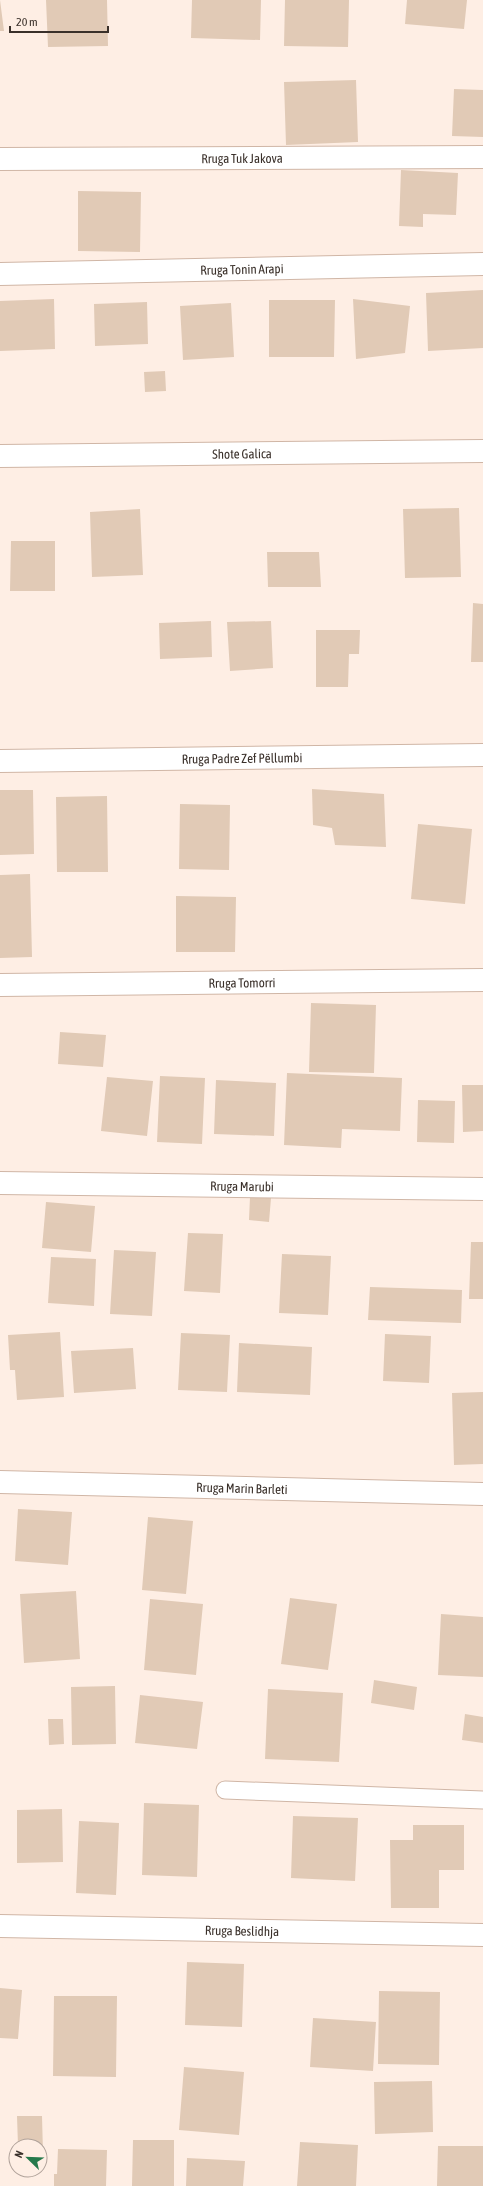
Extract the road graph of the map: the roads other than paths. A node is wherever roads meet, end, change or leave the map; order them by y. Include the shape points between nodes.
1 (483, 157) edge
2 (0, 159) edge
3 (483, 264) edge
4 (0, 274) edge
5 (483, 451) edge
6 (0, 456) edge
7 (483, 755) edge
8 (0, 761) edge
9 (483, 980) edge
10 (0, 985) edge
11 (0, 1183) edge
12 (483, 1189) edge
13 (0, 1482) edge
14 (483, 1494) edge
15 (225, 1790) dead end
16 (483, 1800) edge
17 (0, 1926) edge
18 (483, 1935) edge

1 - 2 street, Rruga Tuk Jakova
3 - 4 street, Rruga Tonin Arapi
5 - 6 street, Shote Galica
7 - 8 street, Rruga Padre Zef Pëllumbi
9 - 10 street, Rruga Tomorri
11 - 12 street, Rruga Marubi
13 - 14 street, Rruga Marin Barleti
15 - 16 lane
17 - 18 street, Rruga Beslidhja

